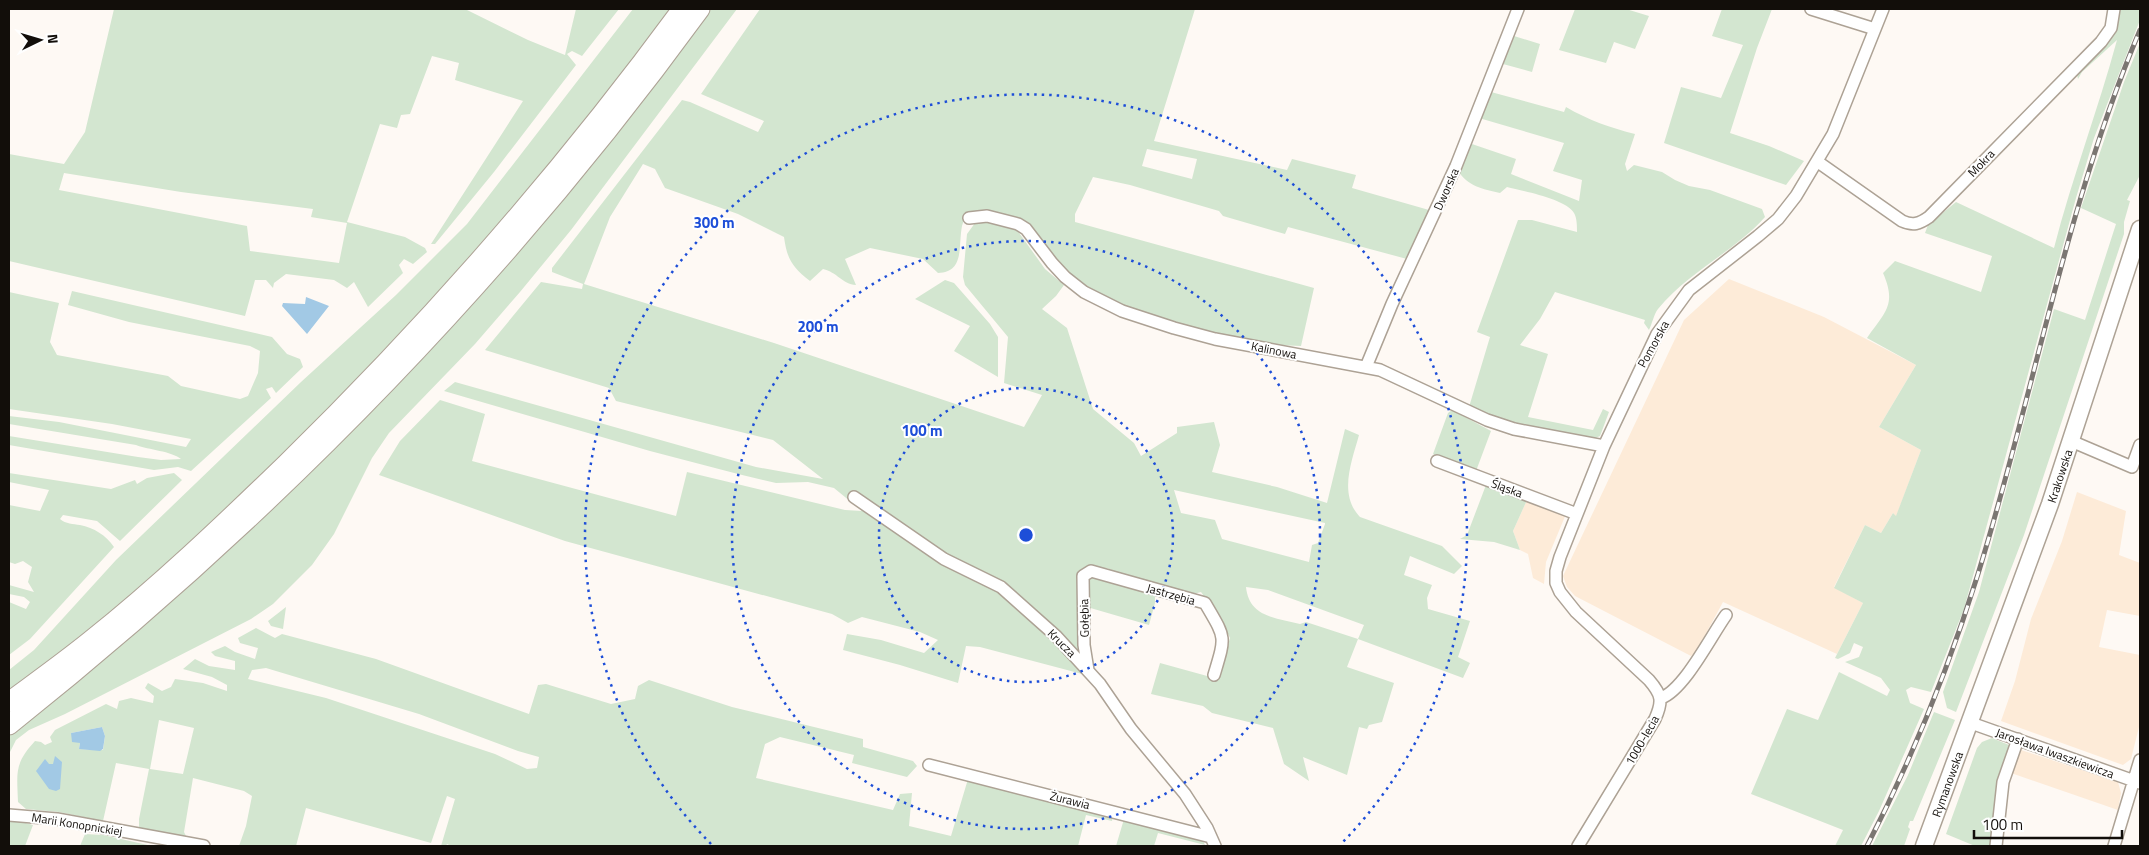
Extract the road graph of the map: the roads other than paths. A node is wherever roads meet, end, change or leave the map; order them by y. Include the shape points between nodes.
1 (682, 9) edge
2 (700, 9) edge
3 (1518, 9) edge
4 (1811, 9) edge
5 (1883, 9) edge
6 (2114, 9) edge
7 (1875, 29) junction
8 (1818, 162) junction
9 (969, 218) dead end
10 (2140, 228) edge
11 (1366, 367) junction
12 (2071, 441) junction
13 (2140, 445) edge
14 (1604, 446) junction
15 (1437, 461) dead end
16 (2136, 469) edge
17 (854, 497) dead end
18 (1577, 514) junction
19 (1091, 570) joint
20 (1726, 614) dead end
21 (1088, 670) junction
22 (1214, 674) dead end
23 (1661, 698) junction
24 (9, 702) edge
25 (1971, 723) junction
26 (9, 725) edge
27 (2018, 739) junction
28 (2140, 760) edge
29 (929, 765) dead end
30 (2137, 782) edge
31 (9, 815) edge
32 (1213, 842) edge
33 (204, 846) edge
34 (1578, 846) edge
35 (1924, 846) edge
36 (1996, 846) edge
37 (2114, 846) edge

1 - 24 main road via 595,123 508,228 352,398 169,572 100,633
2 - 26 main road via 563,185 467,296 312,459 118,636
3 - 11 street, Dworska via 1456,166
4 - 7 street
5 - 7 street, Pomorska
6 - 8 street, Mokra via 2111,28 2102,42 1921,222 1902,221
7 - 8 street, Pomorska via 1833,134
8 - 14 street, Pomorska via 1778,218 1689,290 1670,314 1646,354
9 - 11 street, Kalinowa via 987,216 1018,224 1026,229 1065,277 1084,292 1122,311 1214,339
10 - 12 main road, Krakowska
11 - 14 street, Kalinowa via 1380,370 1496,423
12 - 16 street
12 - 25 main road, Krakowska
13 - 16 street
14 - 18 street, Pomorska
15 - 18 street, Śląska
17 - 21 street, Krucza via 944,559 1001,586
18 - 23 street, Pomorska via 1556,571 1560,592 1576,612 1649,680
19 - 21 street, Gołębia via 1083,576 1084,645
19 - 22 street, Jastrzębia via 1205,603 1222,631 1224,641
20 - 23 street, 1000-lecia via 1684,679 1669,695
21 - 32 street, Krucza via 1185,794
23 - 34 street, 1000-lecia via 1655,720
25 - 27 street, Jarosława Iwaszkiewicza
25 - 35 main road, Rymanowska
27 - 30 street, Jarosława Iwaszkiewicza
27 - 36 street via 2003,782
28 - 30 street
29 - 32 street, Żurawia
30 - 37 street
31 - 33 street, Marii Konopnickiej via 57,820

